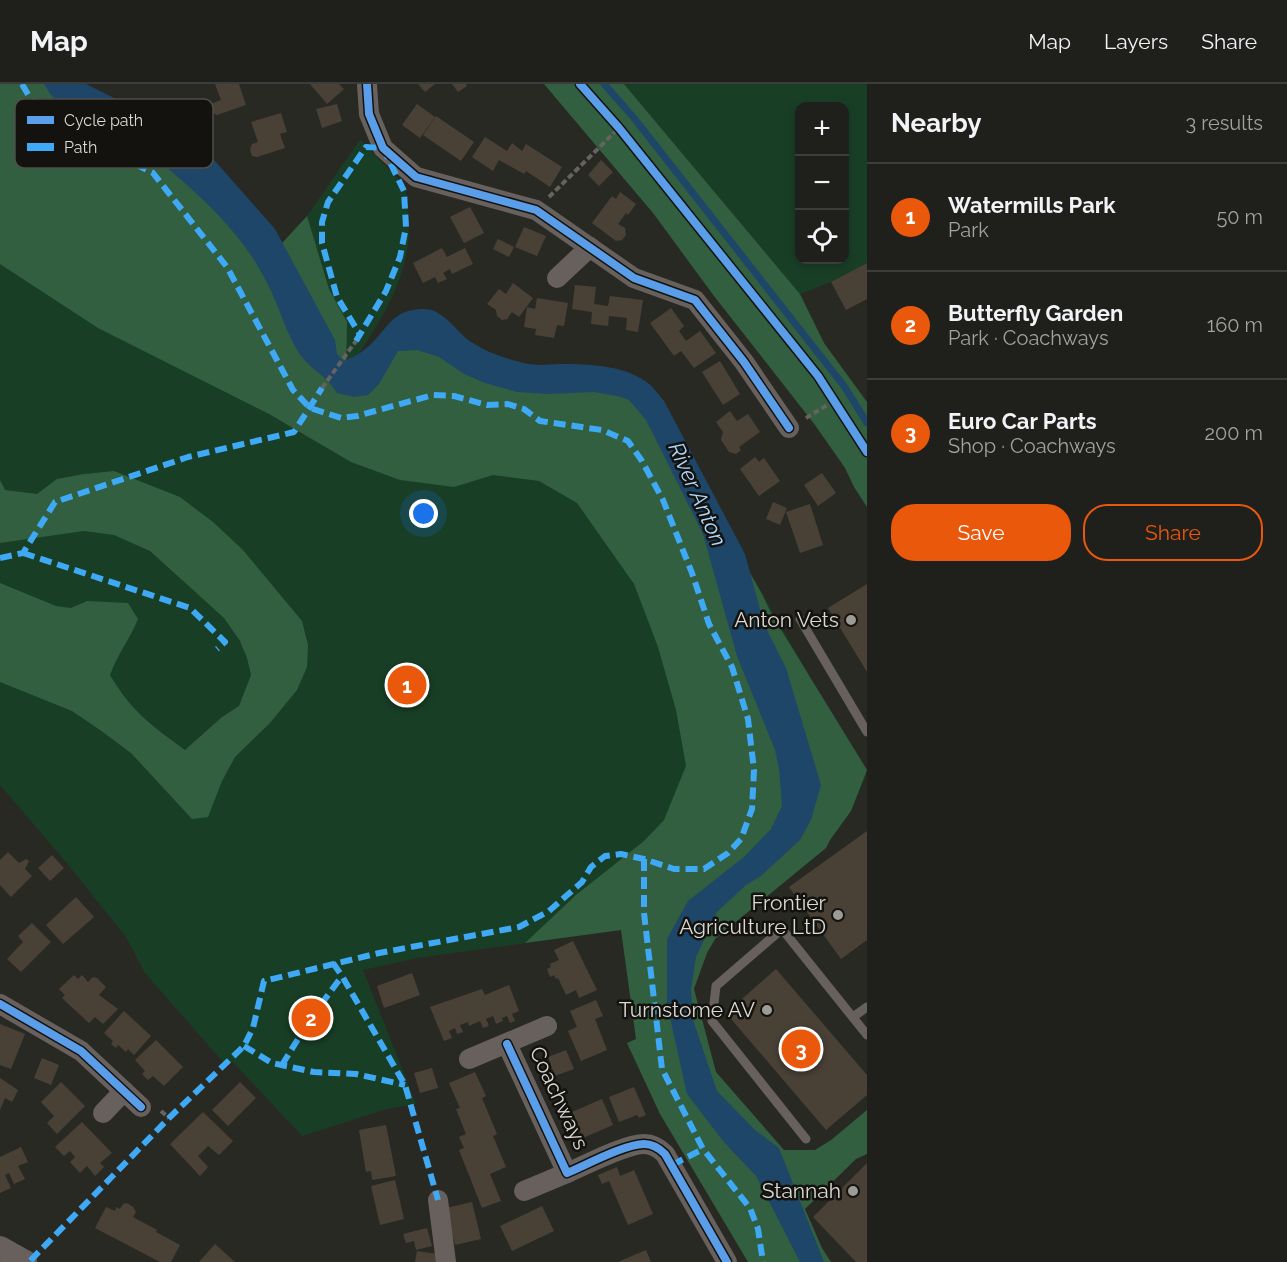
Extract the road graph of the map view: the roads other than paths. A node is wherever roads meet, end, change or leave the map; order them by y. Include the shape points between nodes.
1 (367, 84) edge
2 (590, 247) junction
3 (557, 278) dead end
4 (789, 428) road end
5 (800, 619) dead end
6 (867, 732) edge
7 (0, 1004) edge
8 (867, 1007) edge
9 (853, 1017) junction
10 (547, 1026) dead end
11 (867, 1035) edge
12 (507, 1044) junction
13 (469, 1059) dead end
14 (123, 1091) junction
15 (141, 1107) dead end
16 (103, 1113) dead end
17 (806, 1139) dead end
18 (567, 1173) junction
19 (524, 1191) dead end
20 (438, 1200) dead end
21 (0, 1248) edge
22 (26, 1262) edge
23 (446, 1262) edge
24 (727, 1262) edge

1 - 2 street via 369,114 382,148 416,177 536,210
2 - 3 street
2 - 4 street via 634,278 695,300
5 - 6 lane
7 - 14 street via 81,1051
8 - 9 lane
9 - 11 lane
9 - 17 lane via 782,929 716,986 712,1022
10 - 12 street, Coachways
12 - 13 street, Coachways
12 - 18 street, Coachways
14 - 15 street
14 - 16 street
18 - 19 street, Coachways
18 - 24 street, Coachways via 627,1148 645,1143 656,1146 672,1165
20 - 23 street
21 - 22 street

